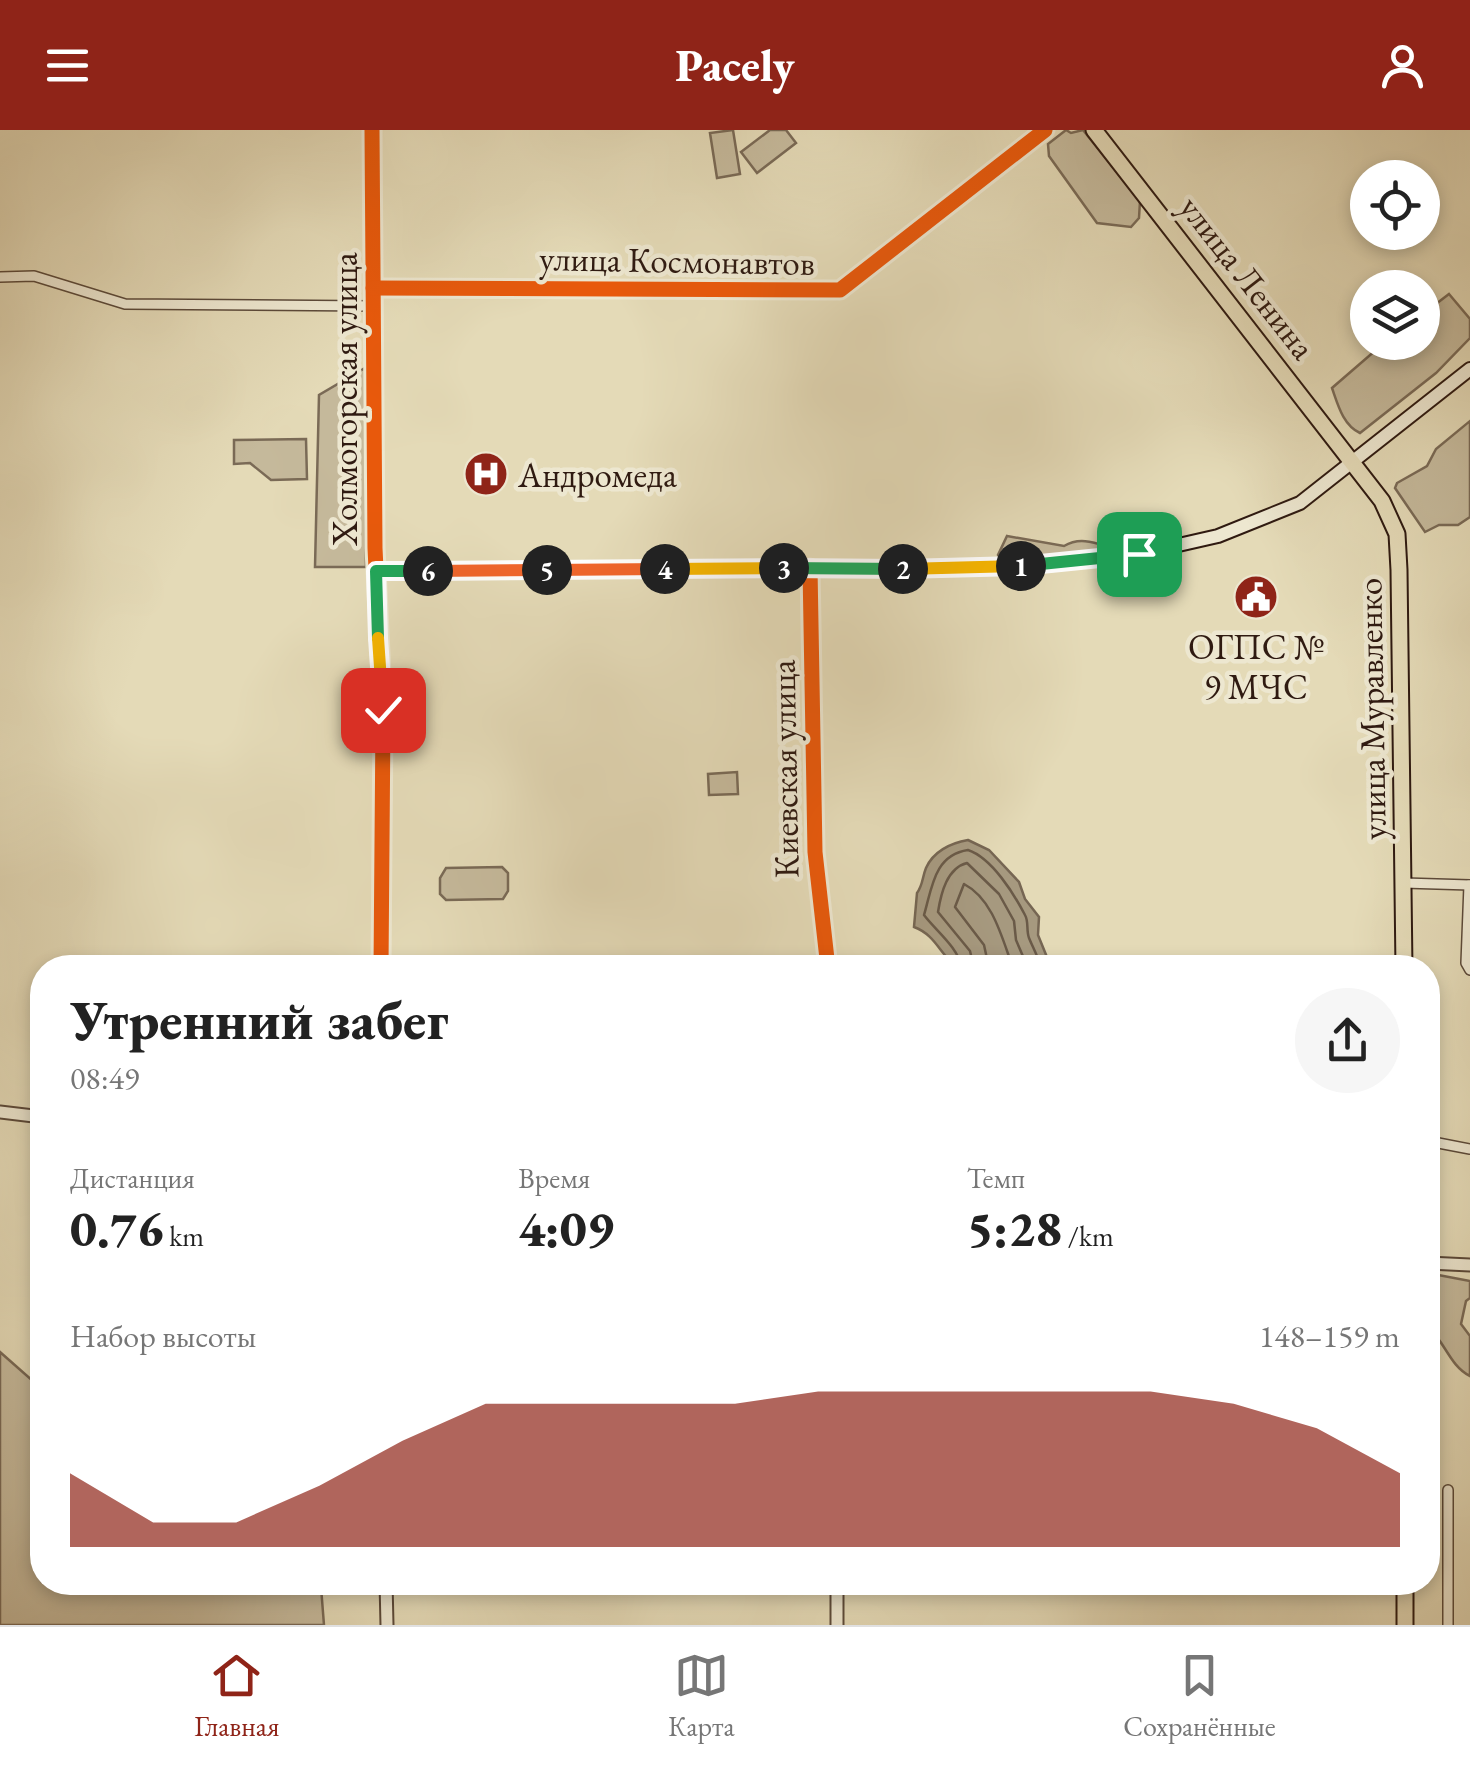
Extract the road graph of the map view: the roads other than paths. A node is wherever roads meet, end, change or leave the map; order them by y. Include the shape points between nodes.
1 (372, 130) edge
2 (1045, 130) edge
3 (1094, 130) edge
4 (0, 277) edge
5 (373, 288) junction
6 (373, 306) junction
7 (1470, 370) edge
8 (1355, 462) junction
9 (810, 568) junction
10 (376, 571) junction
11 (1404, 883) junction
12 (1469, 885) edge
13 (380, 955) edge
14 (826, 955) edge
15 (1404, 955) edge
16 (1470, 970) edge
17 (0, 1112) edge
18 (30, 1116) edge
19 (1440, 1143) edge
20 (1470, 1148) edge
21 (1440, 1264) edge
22 (1470, 1265) edge
23 (1448, 1490) dead end
24 (386, 1595) edge
25 (837, 1595) edge
26 (1405, 1595) edge
27 (387, 1625) edge
28 (838, 1625) edge
29 (1405, 1625) edge
30 (1448, 1625) edge

1 - 5 street, Холмогорская улица
2 - 5 street, улица Космонавтов via 836,292
3 - 8 main road, улица Ленина
4 - 6 street via 34,276 125,304
5 - 6 street, Холмогорская улица
6 - 10 street, Холмогорская улица
7 - 8 main road
8 - 9 main road via 1281,512 1154,551 1027,566
8 - 11 main road, улица Муравленко via 1389,512 1399,545
9 - 10 main road
9 - 14 street, Киевская улица via 814,852
10 - 13 street, Холмогорская улица via 383,710
11 - 12 street
11 - 15 main road, улица Муравленко
12 - 16 street
17 - 18 street
19 - 20 street
21 - 22 street
23 - 30 street
24 - 27 street
25 - 28 street
26 - 29 main road

